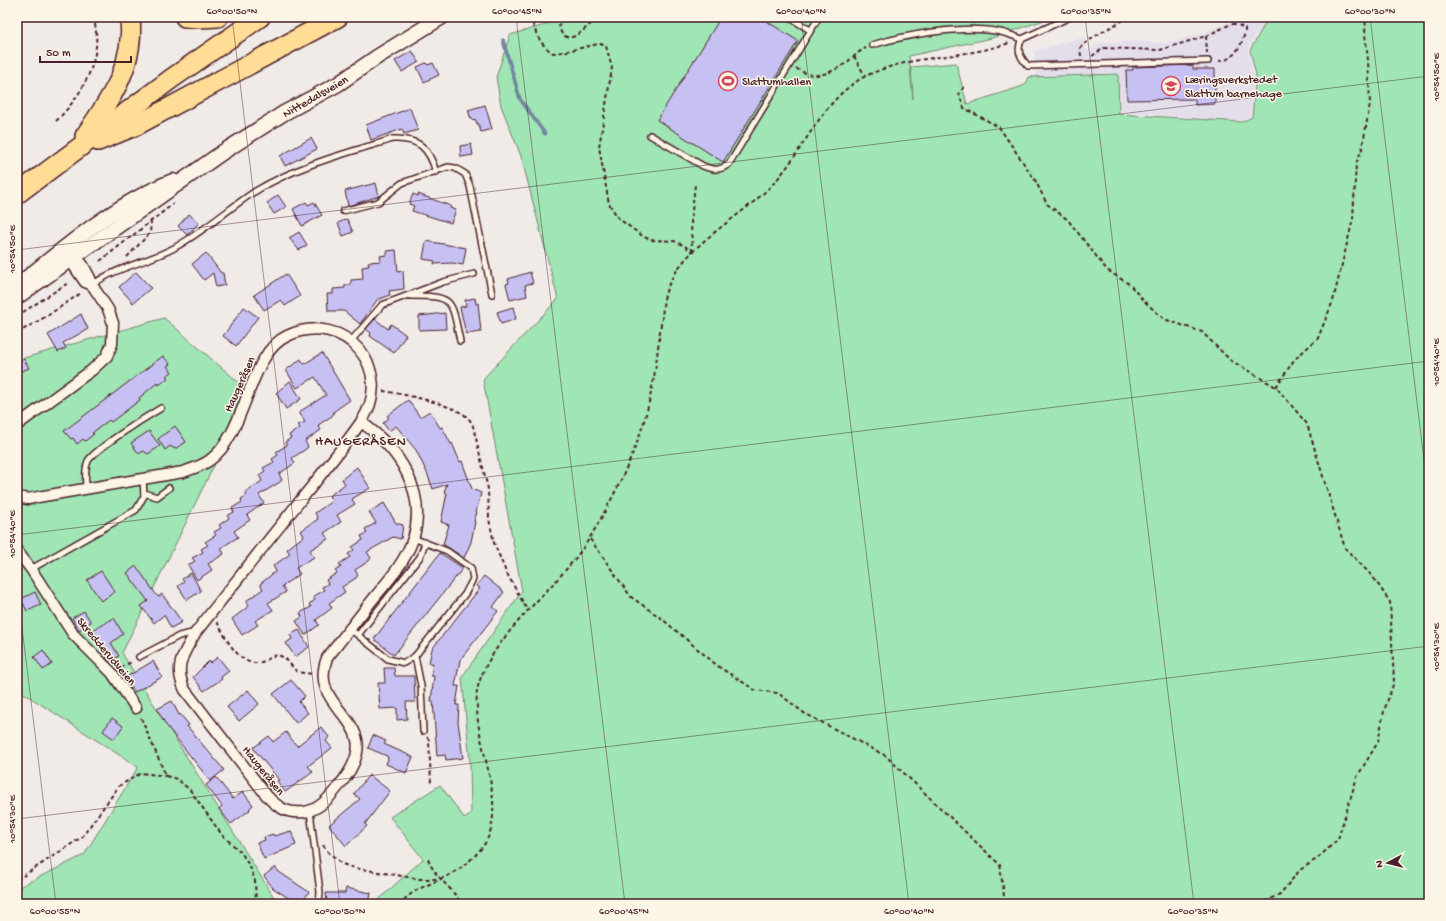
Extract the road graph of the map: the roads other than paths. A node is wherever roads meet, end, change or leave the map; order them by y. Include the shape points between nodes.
1 (130, 17) edge
2 (184, 17) edge
3 (218, 17) edge
4 (260, 17) edge
5 (338, 17) edge
6 (442, 17) edge
7 (789, 17) edge
8 (819, 17) edge
9 (1070, 17) edge
10 (810, 30) junction
11 (1022, 39) junction
12 (872, 45) road end
13 (1208, 61) road end
14 (650, 135) dead end
15 (76, 149) junction
16 (436, 172) junction
17 (17, 194) edge
18 (343, 211) dead end
19 (70, 255) junction
20 (474, 274) dead end
21 (92, 285) junction
22 (17, 286) edge
23 (492, 294) dead end
24 (407, 296) junction
25 (17, 297) edge
26 (351, 340) junction
27 (460, 340) dead end
28 (161, 408) dead end
29 (361, 422) junction
30 (17, 424) edge
31 (143, 479) junction
32 (169, 488) dead end
33 (86, 489) junction
34 (144, 494) junction
35 (17, 497) edge
36 (413, 538) junction
37 (425, 543) junction
38 (17, 551) edge
39 (31, 569) junction
40 (196, 632) junction
41 (354, 632) junction
42 (415, 656) junction
43 (139, 657) road end
44 (136, 708) road end
45 (423, 731) road end
46 (310, 811) junction
47 (319, 904) edge

1 - 15 highway via 130,43 122,78
2 - 3 highway
4 - 15 highway via 188,66
5 - 15 highway via 137,126
6 - 19 main road, Nittedalsveien via 338,84 272,120 188,175 168,192
7 - 10 lane
8 - 10 lane
9 - 11 lane
10 - 14 lane via 729,164 724,168 710,169 703,166
11 - 12 lane via 997,31 973,29 913,35
11 - 13 lane via 1019,56 1028,66
15 - 17 highway
16 - 18 lane via 396,186 378,202
16 - 21 lane via 432,158 421,146 400,139 311,165 254,192 176,247 109,274
16 - 23 lane via 448,167 455,168 465,174 468,180
19 - 21 street via 85,282
19 - 22 main road, Nittedalsveien
19 - 25 main road, Nittedalsveien
20 - 24 lane via 443,282
21 - 30 street via 108,308 113,323 114,337 110,350 92,370
24 - 26 lane via 382,305
24 - 27 lane via 437,296 451,303
26 - 29 street, Haugeråsen via 361,351 373,376 374,390 370,407
26 - 31 street, Haugeråsen via 327,330 314,329 287,336 266,356 244,407 220,451 199,467
28 - 33 lane via 89,459
29 - 36 street via 372,429 407,470 415,497 416,518
29 - 40 street, Haugeråsen
31 - 33 street, Haugeråsen
31 - 34 lane
32 - 34 lane via 157,497
33 - 35 street, Haugeråsen via 28,499
34 - 39 lane via 136,510
36 - 37 lane
36 - 41 street via 405,556
37 - 41 lane via 420,556
37 - 42 lane via 441,548 467,563 473,579 465,594
38 - 39 street, Skredderudveien
39 - 44 street, Skredderudveien via 73,634 112,673
40 - 43 lane via 179,636
40 - 46 street, Haugeråsen via 179,664 181,682 185,690 277,806 288,811
41 - 42 lane via 393,661 404,663
41 - 46 street via 327,658 322,675 330,698 354,730 358,740 358,752 354,765 345,778 319,806
42 - 45 lane via 421,686
46 - 47 lane

